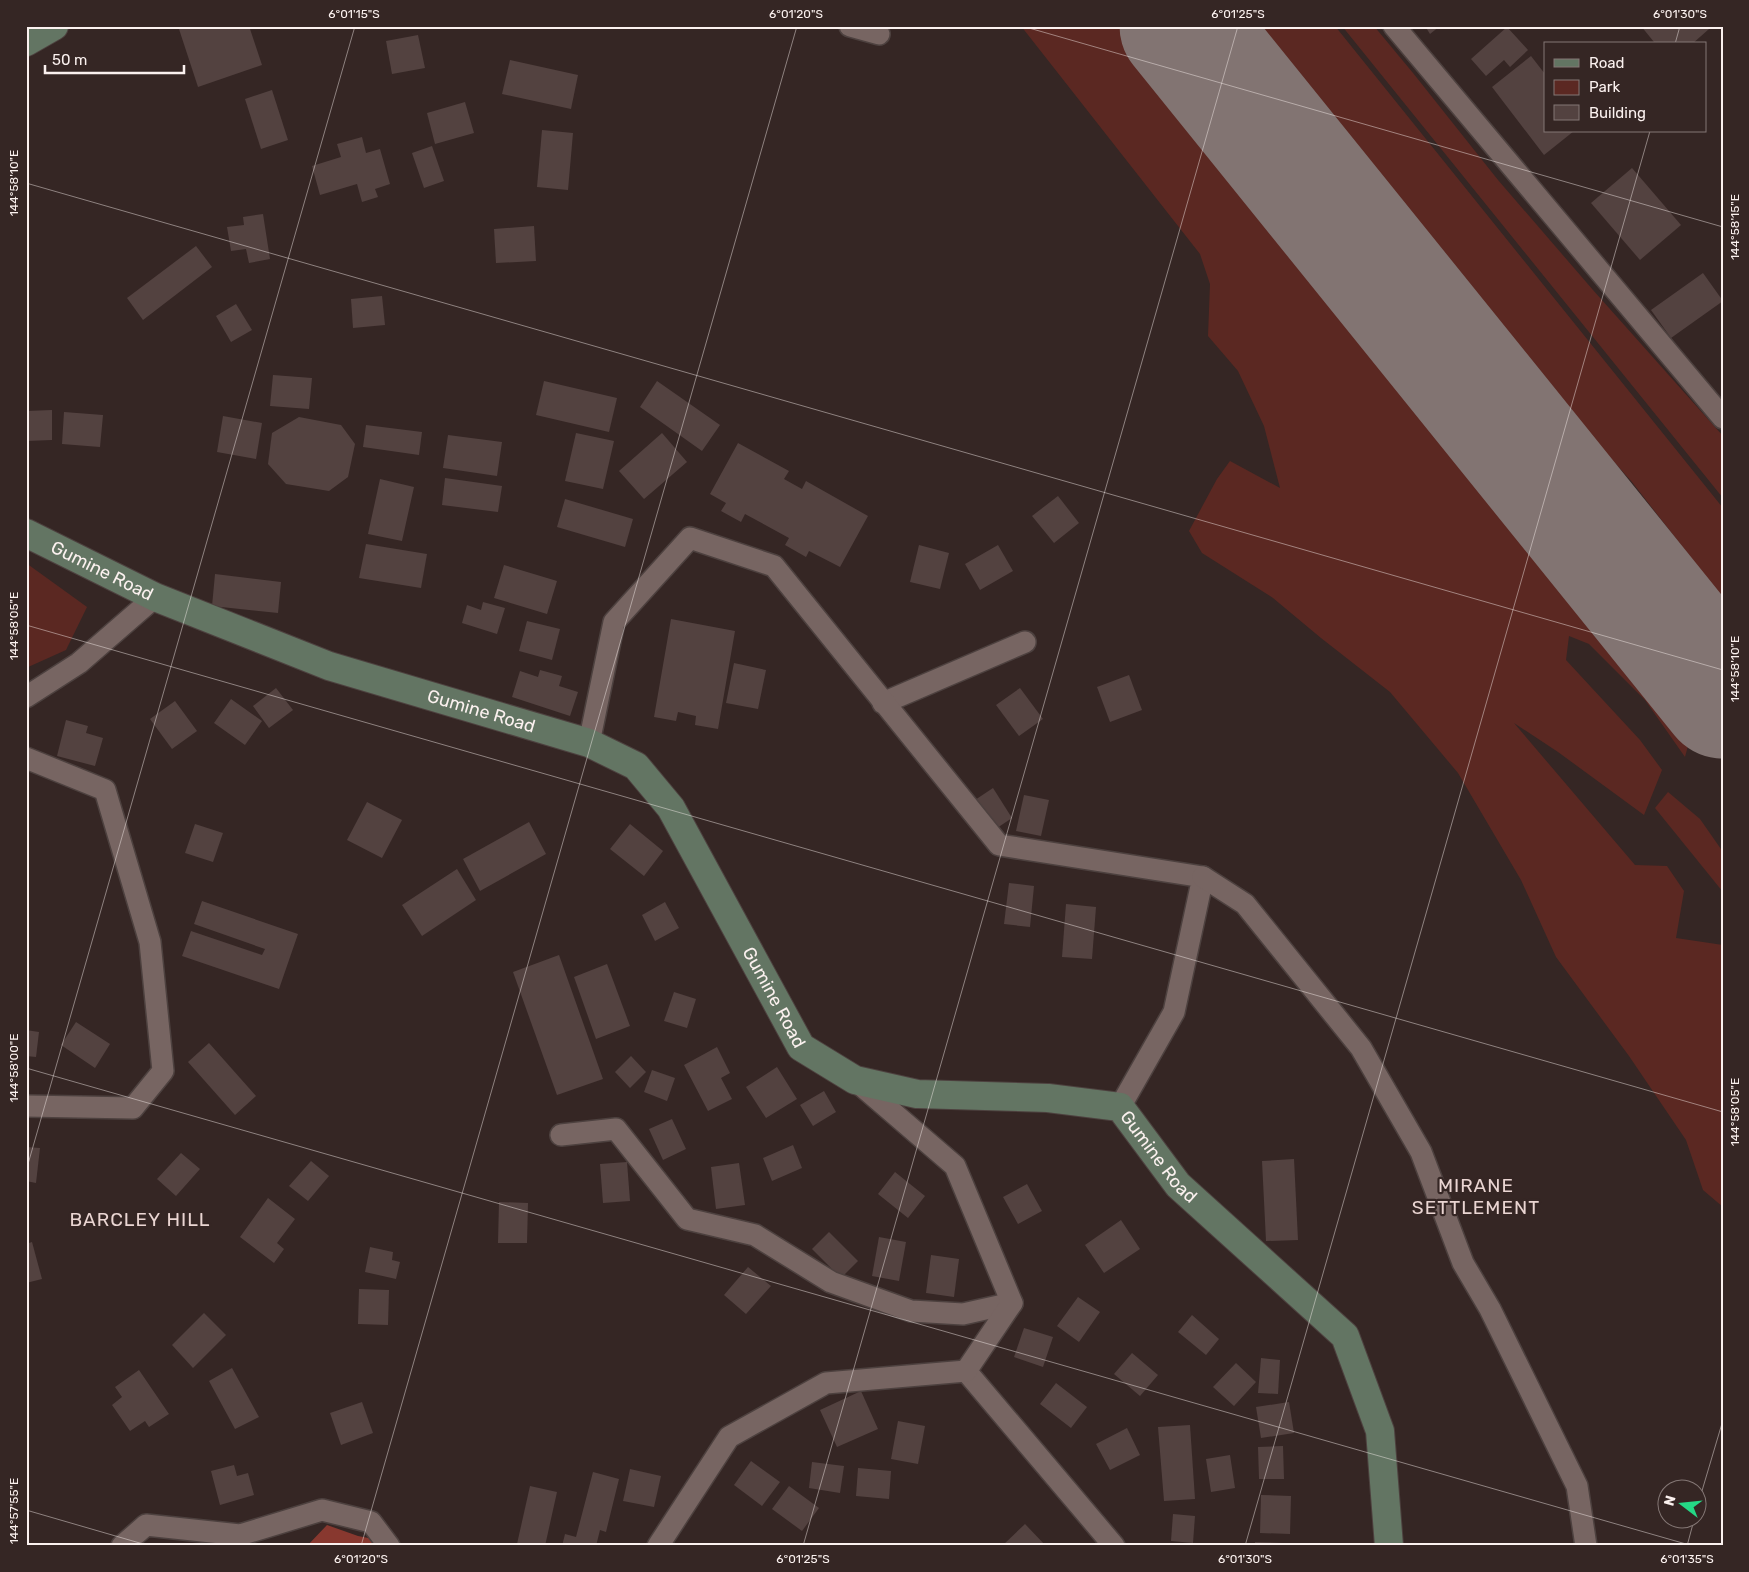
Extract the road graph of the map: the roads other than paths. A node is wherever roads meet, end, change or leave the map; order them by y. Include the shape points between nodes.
1 (54, 26) edge
2 (850, 26) edge
3 (1394, 26) edge
4 (879, 34) dead end
5 (26, 42) edge
6 (1723, 418) edge
7 (26, 533) edge
8 (155, 597) junction
9 (1025, 642) dead end
10 (26, 697) edge
11 (883, 703) junction
12 (589, 743) junction
13 (26, 758) edge
14 (1203, 877) junction
15 (855, 1080) junction
16 (26, 1106) edge
17 (1120, 1107) junction
18 (561, 1135) dead end
19 (1012, 1303) junction
20 (966, 1370) junction
21 (122, 1546) edge
22 (389, 1546) edge
23 (658, 1546) edge
24 (1114, 1546) edge
25 (1389, 1546) edge
26 (1586, 1546) edge

1 - 5 main road
2 - 4 street
3 - 6 street
7 - 8 main road, Gumine Road
8 - 10 street via 79,663
8 - 12 main road, Gumine Road via 329,666
9 - 11 street
11 - 12 street via 774,566 690,538 614,622
11 - 14 street via 999,845
12 - 15 main road, Gumine Road via 636,766 671,808 801,1047
13 - 16 street via 105,790 150,942 163,1071 133,1108
14 - 17 street via 1174,1012
14 - 26 street via 1245,904 1361,1048 1417,1144 1463,1263 1490,1309 1577,1486
15 - 17 main road, Gumine Road via 917,1094 1048,1098
15 - 19 street via 955,1166
17 - 25 main road, Gumine Road via 1178,1185 1345,1336 1380,1431
18 - 19 street via 616,1129 687,1219 754,1236 831,1282 911,1311 963,1314
19 - 20 street
20 - 23 street via 826,1383 729,1437
20 - 24 street
21 - 22 street via 146,1525 240,1535 322,1510 371,1522

